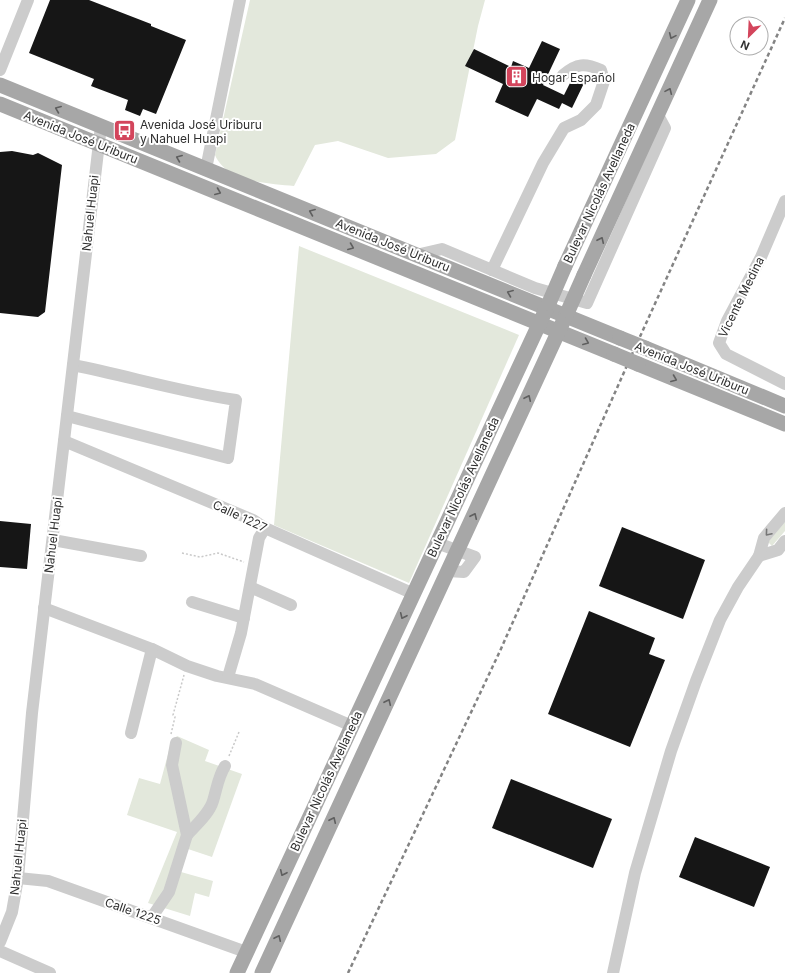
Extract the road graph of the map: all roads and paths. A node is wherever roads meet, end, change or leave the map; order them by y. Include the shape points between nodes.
1 (28, 0) edge
2 (240, 0) edge
3 (688, 0) edge
4 (710, 0) edge
5 (0, 70) edge
6 (563, 75) dead end
7 (0, 85) edge
8 (0, 104) edge
9 (658, 115) junction
10 (101, 126) junction
11 (98, 144) junction
12 (206, 169) junction
13 (785, 201) edge
14 (416, 255) junction
15 (492, 270) junction
16 (548, 305) junction
17 (567, 314) junction
18 (540, 323) junction
19 (559, 331) junction
20 (73, 365) junction
21 (785, 384) edge
22 (785, 406) edge
23 (67, 416) junction
24 (785, 424) edge
25 (64, 440) junction
26 (785, 513) edge
27 (265, 528) junction
28 (52, 540) junction
29 (785, 541) edge
30 (437, 543) junction
31 (458, 551) junction
32 (182, 553) dead end
33 (141, 556) dead end
34 (760, 556) junction
35 (254, 565) junction
36 (250, 586) junction
37 (414, 594) junction
38 (192, 602) dead end
39 (291, 605) dead end
40 (44, 608) junction
41 (244, 618) junction
42 (152, 649) junction
43 (187, 666) junction
44 (228, 678) junction
45 (352, 726) junction
46 (239, 732) dead end
47 (131, 733) dead end
48 (176, 743) joint
49 (225, 766) joint
50 (187, 835) junction
51 (18, 878) junction
52 (152, 917) junction
53 (0, 942) edge
54 (0, 951) edge
55 (246, 952) junction
56 (50, 973) edge
57 (236, 973) edge
58 (262, 973) edge
59 (613, 973) edge

1 - 5 street
2 - 12 street
3 -> 16 main road, Bulevar Nicolás Avellaneda, bridge
9 -> 4 main road, Bulevar Nicolás Avellaneda
6 - 15 street via 571,68 587,64 602,70 604,81 596,105 581,120 564,128 543,163
10 -> 7 main road, Avenida José Uriburu
8 - 11 main road, Avenida José Uriburu
9 - 15 street via 665,128 587,303 535,288
17 -> 9 main road, Bulevar Nicolás Avellaneda, bridge
10 - 11 street, Nahuel Huapi
12 -> 10 main road, Avenida José Uriburu
11 -> 18 main road, Avenida José Uriburu
11 - 20 street, Nahuel Huapi
14 -> 12 main road, Avenida José Uriburu
13 - 21 street, Vicente Medina via 719,343 726,354
14 - 15 street via 442,249
16 -> 14 main road, Avenida José Uriburu
16 - 17 main road, Avenida José Uriburu
16 - 18 main road, Bulevar Nicolás Avellaneda
17 - 19 main road, Bulevar Nicolás Avellaneda
17 - 22 main road, Avenida José Uriburu, bridge
18 - 19 main road, Avenida José Uriburu
18 - 30 main road, Bulevar Nicolás Avellaneda
19 -> 24 main road, Avenida José Uriburu, bridge
31 -> 19 main road, Bulevar Nicolás Avellaneda
20 - 23 street, Nahuel Huapi
20 - 23 street via 130,376 193,394 236,400 228,458
23 - 25 street, Nahuel Huapi
25 - 27 street, Calle 1227 via 253,520
25 - 28 street, Nahuel Huapi
26 -> 34 street via 764,538
27 - 35 street via 259,538
27 - 37 street, Calle 1227
28 - 33 street
28 - 40 street, Nahuel Huapi
29 - 34 street via 778,550
30 - 31 street
30 - 37 main road, Bulevar Nicolás Avellaneda
58 -> 31 main road, Bulevar Nicolás Avellaneda
32 - 35 path via 200,557 218,553
34 - 59 street via 738,587 720,620 678,730 635,873
35 - 36 street
36 - 39 street
36 - 41 street
37 -> 45 main road, Bulevar Nicolás Avellaneda
38 - 41 street
40 - 42 street
40 - 51 street, Nahuel Huapi
41 - 44 street
42 - 43 street
42 - 47 street
43 - 44 street
43 - 48 path via 170,734
44 - 45 street via 255,684
45 -> 55 main road, Bulevar Nicolás Avellaneda
46 - 49 path
48 - 50 street via 172,766
49 - 50 street via 218,778 212,802 201,820
50 - 52 street via 169,892
51 - 52 street, Calle 1225 via 48,881
51 - 53 street, Nahuel Huapi via 12,912
52 - 55 street, Calle 1225
54 - 56 street
55 - 57 main road, Bulevar Nicolás Avellaneda

